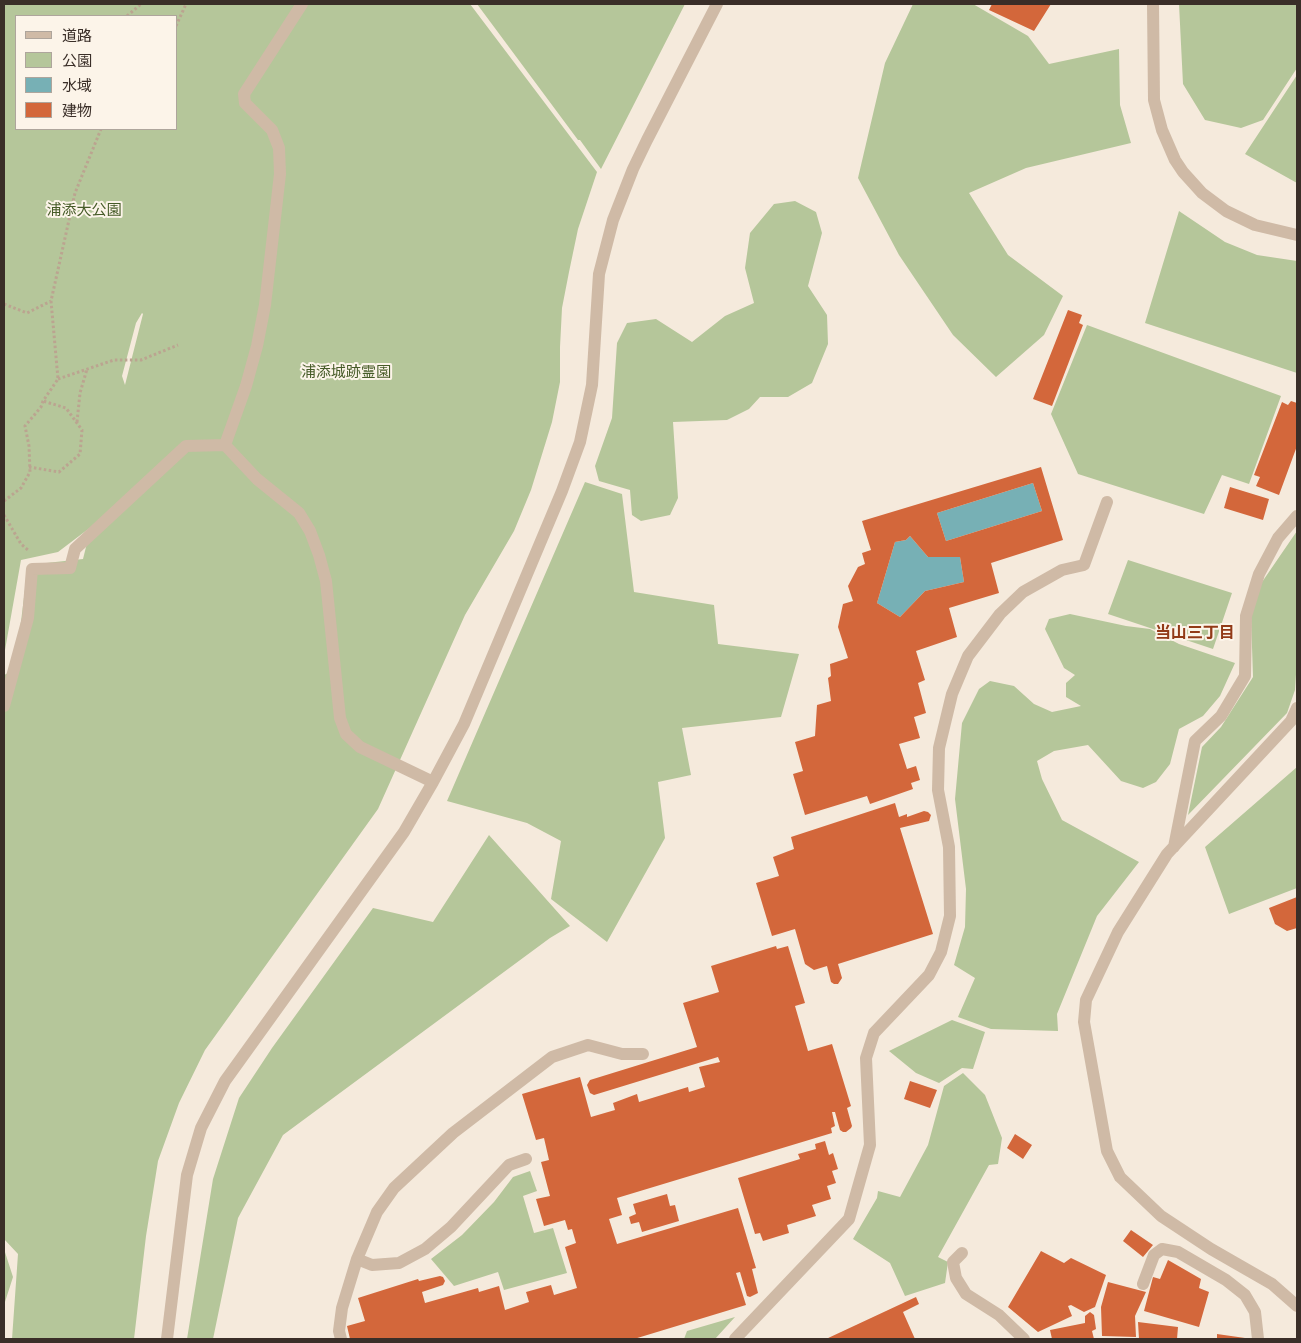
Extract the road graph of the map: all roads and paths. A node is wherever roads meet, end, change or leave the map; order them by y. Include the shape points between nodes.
1 (141, 4) edge
2 (186, 4) edge
3 (302, 4) edge
4 (718, 4) edge
5 (1153, 4) edge
6 (128, 15) edge
7 (178, 22) edge
8 (101, 130) edge
9 (1297, 235) edge
10 (51, 301) junction
11 (4, 304) edge
12 (178, 345) dead end
13 (87, 369) junction
14 (58, 378) junction
15 (43, 401) junction
16 (77, 422) junction
17 (225, 445) junction
18 (30, 467) junction
19 (4, 501) edge
20 (1107, 502) dead end
21 (4, 515) edge
22 (1297, 516) edge
23 (49, 569) junction
24 (4, 706) edge
25 (1297, 708) edge
26 (434, 782) junction
27 (1174, 847) junction
28 (642, 1054) dead end
29 (526, 1159) dead end
30 (962, 1253) dead end
31 (357, 1260) junction
32 (1143, 1284) dead end
33 (1297, 1306) edge
34 (167, 1339) edge
35 (341, 1339) edge
36 (735, 1339) edge
37 (1024, 1339) edge
38 (1258, 1339) edge

1 - 6 path
2 - 7 path
3 - 17 street via 244,94 245,103 272,130 278,148 280,174 257,346
4 - 26 street via 636,162 612,220 599,274 592,384 572,468 464,724
5 - 9 street via 1154,100 1175,160 1202,193 1226,211 1255,225
8 - 10 path via 75,193
10 - 11 path via 27,313
10 - 14 path
12 - 13 path via 141,360 114,360
13 - 14 path
13 - 16 path via 80,392
14 - 15 path
15 - 16 path via 66,408
15 - 18 path via 25,426
16 - 18 path via 82,430 80,454 59,472
17 - 23 street via 186,446 75,549 70,568
17 - 26 street via 257,479 299,513 310,531 326,580 340,718 346,734 360,747
18 - 19 path via 22,488
20 - 36 street via 1084,566 1062,570 1023,592 1000,614 968,656 952,694 939,748 938,790 949,848 950,916 941,952 929,975 874,1033 866,1058 870,1145 849,1219
21 - 23 path via 21,544
22 - 27 street via 1278,538 1259,574 1246,616 1245,676 1221,716 1195,742
23 - 24 street via 32,569 28,618
25 - 27 street via 1291,721
26 - 34 street via 404,832 225,1081 204,1121 187,1175
27 - 33 street via 1118,932 1086,1000 1084,1022 1107,1151 1120,1177 1161,1216 1272,1284
28 - 31 street via 622,1054 588,1045 552,1057 454,1133 394,1188 377,1212
29 - 31 street via 509,1165 451,1227 425,1249 399,1263 372,1265
30 - 37 street via 953,1262 956,1278 966,1294 999,1315
31 - 35 street via 342,1308
32 - 38 street via 1154,1255 1162,1249 1178,1252 1245,1295 1255,1312

